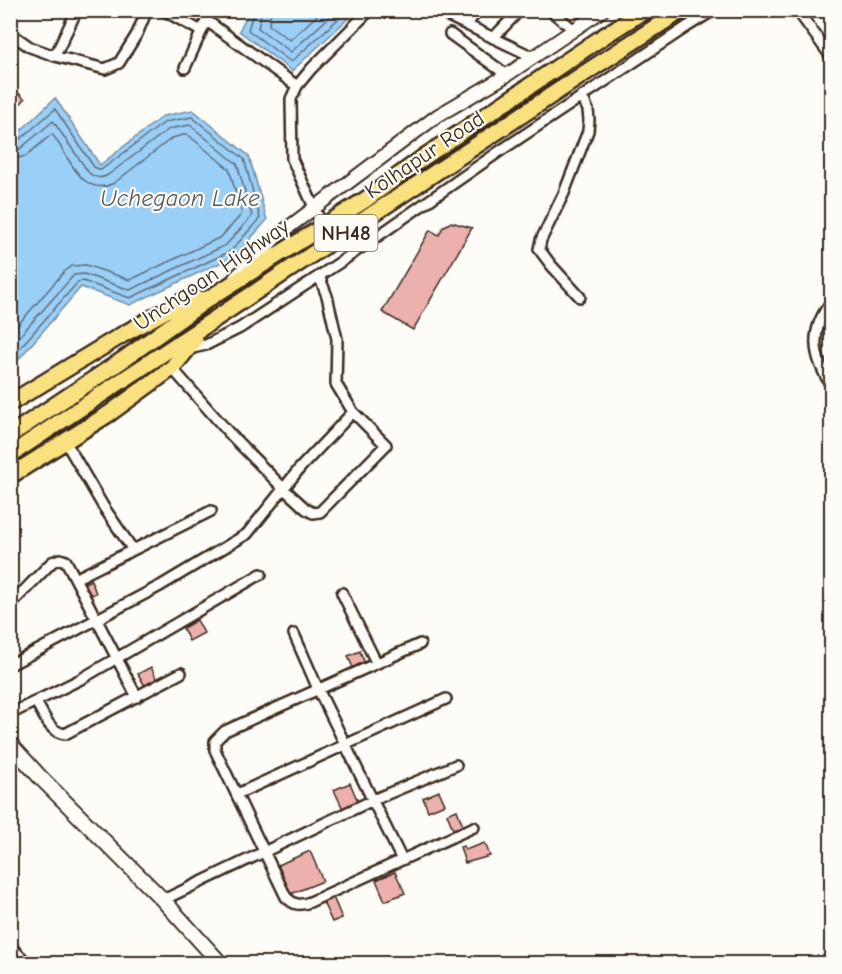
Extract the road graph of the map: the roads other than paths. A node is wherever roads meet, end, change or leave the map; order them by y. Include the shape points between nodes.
1 (77, 10) edge
2 (147, 10) edge
3 (163, 10) edge
4 (211, 10) edge
5 (370, 10) edge
6 (477, 10) edge
7 (520, 10) edge
8 (550, 10) edge
9 (645, 10) edge
10 (682, 10) edge
11 (714, 10) edge
12 (797, 10) edge
13 (595, 13) edge
14 (448, 16) dead end
15 (207, 21) junction
16 (467, 25) junction
17 (574, 30) junction
18 (201, 31) junction
19 (10, 33) edge
20 (450, 34) dead end
21 (493, 38) junction
22 (56, 56) junction
23 (533, 57) junction
24 (831, 58) edge
25 (185, 68) dead end
26 (507, 75) junction
27 (297, 86) junction
28 (582, 96) junction
29 (314, 208) junction
30 (323, 227) junction
31 (319, 276) junction
32 (226, 288) junction
33 (580, 297) dead end
34 (208, 299) junction
35 (831, 301) edge
36 (206, 326) junction
37 (187, 349) junction
38 (172, 368) junction
39 (831, 387) edge
40 (10, 403) edge
41 (353, 412) junction
42 (10, 435) edge
43 (65, 441) junction
44 (10, 455) edge
45 (10, 476) edge
46 (283, 488) junction
47 (211, 511) dead end
48 (133, 550) junction
49 (261, 574) dead end
50 (77, 578) junction
51 (342, 593) dead end
52 (10, 606) edge
53 (96, 619) junction
54 (294, 634) dead end
55 (420, 644) dead end
56 (118, 657) junction
57 (376, 663) junction
58 (10, 665) edge
59 (181, 673) dead end
60 (318, 689) junction
61 (137, 697) junction
62 (446, 699) dead end
63 (36, 702) junction
64 (10, 714) edge
65 (10, 744) edge
66 (345, 744) junction
67 (456, 765) dead end
68 (237, 794) junction
69 (374, 800) junction
70 (474, 826) dead end
71 (266, 851) junction
72 (402, 860) junction
73 (163, 900) junction
74 (10, 946) edge
75 (28, 963) edge
76 (221, 963) edge

1 - 22 street
2 - 22 street via 119,63 105,69
3 - 18 street
4 - 15 street
5 - 27 street
6 - 16 street
7 - 21 street
8 - 17 street
9 - 30 highway, Unchgoan Highway / NH48
10 - 36 highway, Kolhapur Road / NH48
11 - 28 street
12 - 24 street
13 - 17 street
14 - 16 street
15 - 18 street
15 - 27 street
16 - 21 street
17 - 23 street
18 - 25 street
19 - 22 street via 30,47
20 - 26 street
21 - 23 street
23 - 26 street
26 - 29 street via 437,116
27 - 29 street via 291,99 292,159
28 - 31 street
28 - 33 street via 590,120 588,131 540,249
29 - 30 street
29 - 32 street via 277,236
30 - 32 highway, Unchgoan Highway / NH48
31 - 37 street via 226,336
31 - 41 street via 337,339 336,384
32 - 34 highway, Unchgoan Highway / NH48
34 - 40 highway via 183,302
34 - 42 highway, Unchgoan Highway / NH48
35 - 39 street via 822,313 814,337 819,368
36 - 37 highway
36 - 44 highway, Kolhapur Road / NH48
37 - 38 highway
38 - 43 highway
38 - 46 street
41 - 46 street
41 - 46 street via 386,445 320,512 306,509
43 - 45 highway
43 - 48 street
46 - 53 street via 247,534
47 - 48 street
48 - 50 street
49 - 56 street
50 - 52 street via 66,561 52,562
50 - 53 street
51 - 57 street
53 - 56 street
53 - 58 street
54 - 60 street
55 - 57 street
56 - 61 street
56 - 63 street
57 - 60 street
59 - 61 street
60 - 66 street
60 - 68 street via 219,735 215,750
61 - 63 street via 65,734 51,728
62 - 66 street
63 - 64 street
65 - 73 main road
66 - 68 street
66 - 69 street
67 - 69 street
68 - 71 street
69 - 71 street
69 - 72 street
70 - 72 street
71 - 72 street via 286,897 301,905
71 - 73 street
73 - 76 main road
74 - 75 street

